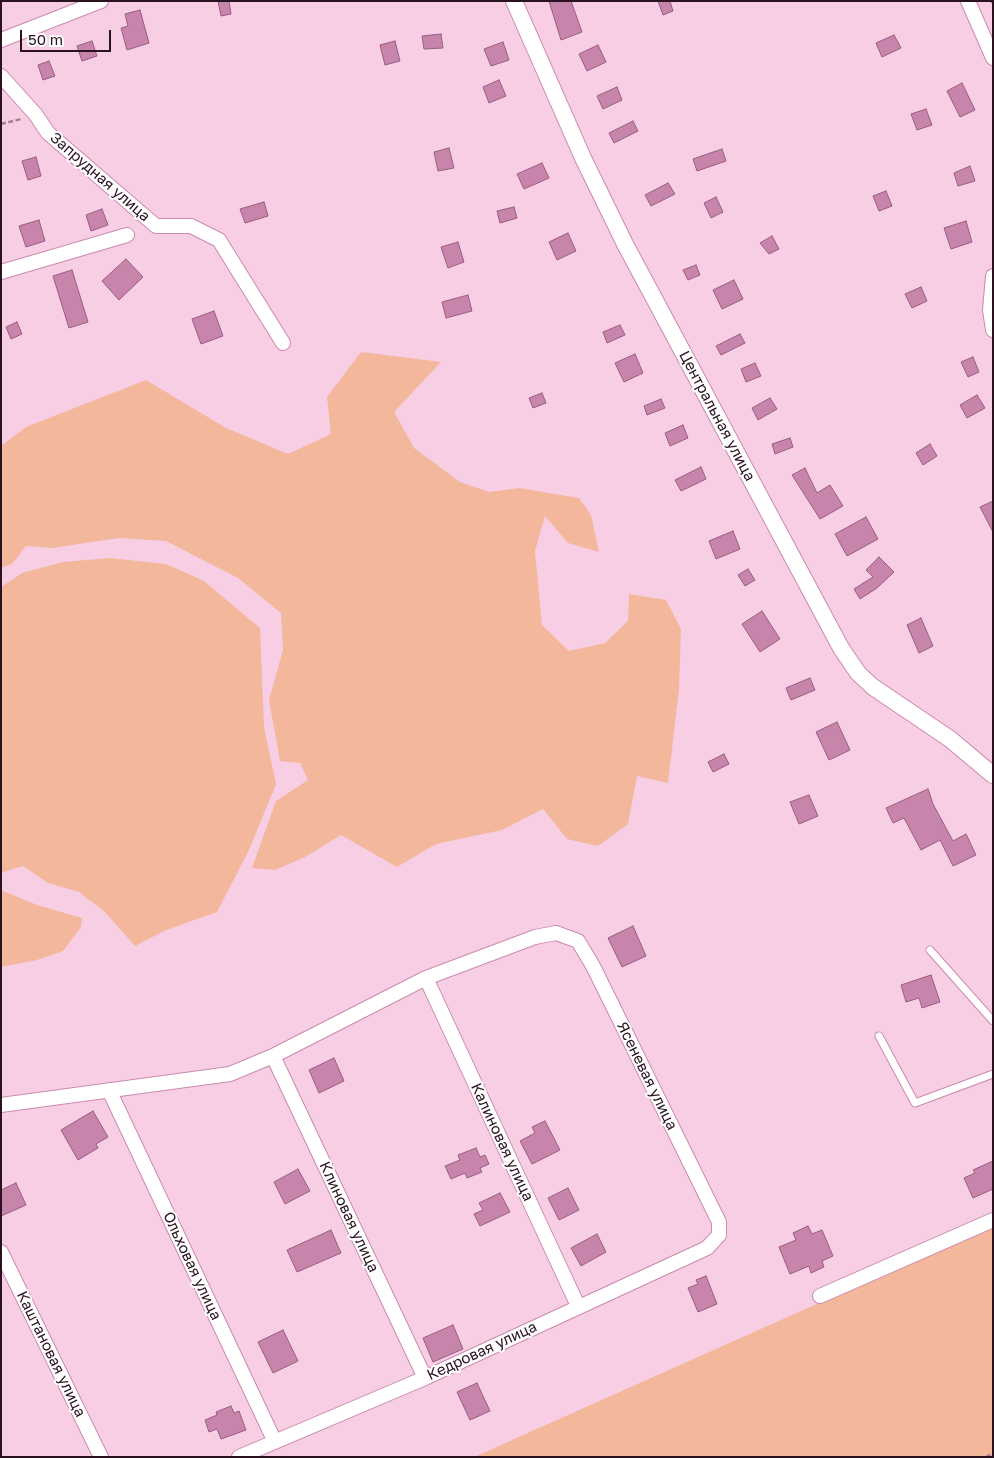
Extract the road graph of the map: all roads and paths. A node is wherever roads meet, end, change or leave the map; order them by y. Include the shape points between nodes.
1 (101, 1) edge
2 (514, 1) edge
3 (968, 1) edge
4 (1, 40) edge
5 (993, 58) edge
6 (1, 76) edge
7 (36, 115) junction
8 (1, 124) edge
9 (127, 235) dead end
10 (1, 272) edge
11 (993, 276) edge
12 (993, 330) edge
13 (283, 343) dead end
14 (993, 775) edge
15 (930, 950) dead end
16 (426, 978) junction
17 (993, 1021) edge
18 (879, 1036) dead end
19 (273, 1056) junction
20 (993, 1074) edge
21 (109, 1090) junction
22 (1, 1105) edge
23 (993, 1220) edge
24 (719, 1235) joint
25 (1, 1252) edge
26 (820, 1296) dead end
27 (578, 1306) junction
28 (425, 1378) junction
29 (275, 1442) junction
30 (993, 1453) edge
31 (101, 1457) edge
32 (238, 1457) edge
33 (986, 1457) edge

1 - 4 street
2 - 14 street, Центральная улица via 625,244 841,648 873,687 950,739
3 - 5 street
6 - 7 street, Запрудная улица
7 - 8 path
7 - 13 street, Запрудная улица via 48,134 156,226 191,226 219,240
9 - 10 street
11 - 12 street via 990,310
15 - 17 lane
16 - 19 street
16 - 24 street, Ясеневая улица via 535,937 556,933 578,941 719,1222
16 - 27 street, Калиновая улица
18 - 20 lane via 916,1103
19 - 21 street via 230,1074
19 - 28 street, Клиновая улица
21 - 22 street
21 - 29 street, Ольховая улица
23 - 26 street
24 - 27 street, Кедровая улица via 707,1248
25 - 31 street, Каштановая улица
27 - 28 street, Кедровая улица
28 - 29 street, Кедровая улица
29 - 32 street, Кедровая улица
30 - 33 path

